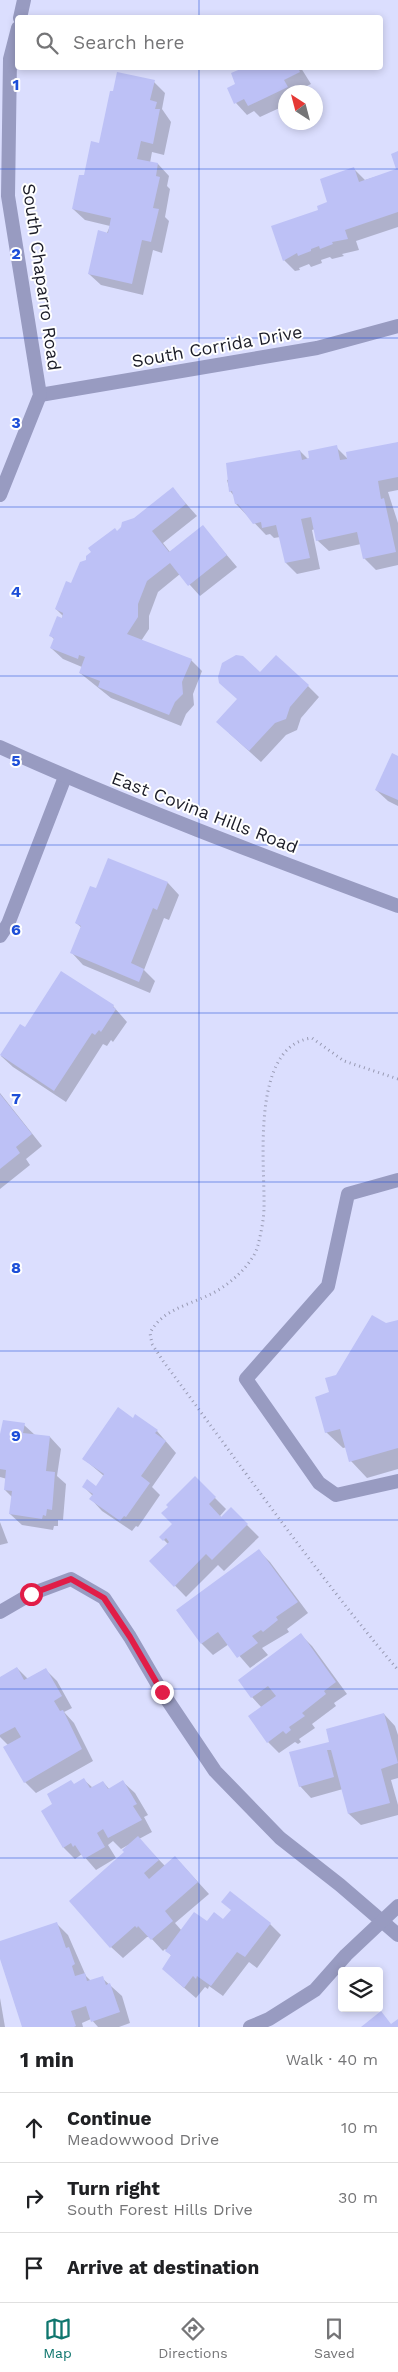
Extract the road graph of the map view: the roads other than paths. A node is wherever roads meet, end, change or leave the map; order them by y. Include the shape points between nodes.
1 (24, 0) edge
2 (21, 15) edge
3 (15, 40) edge
4 (398, 326) edge
5 (40, 394) junction
6 (0, 494) edge
7 (0, 747) edge
8 (66, 777) junction
9 (398, 906) edge
10 (0, 936) edge
11 (398, 1180) edge
12 (398, 1481) edge
13 (0, 1612) edge
14 (398, 1906) edge
15 (380, 1922) junction
16 (398, 1935) edge
17 (250, 2027) edge

1 - 2 street
3 - 5 street, South Chaparro Road via 10,59 8,196
4 - 5 street, South Corrida Drive via 317,348
5 - 6 street, South Chaparro Road
7 - 8 street, East Covina Hills Road
8 - 9 street, East Covina Hills Road
8 - 10 street via 8,924
11 - 12 street via 348,1194 328,1286 246,1379 319,1483 336,1495
13 - 15 street via 31,1594 71,1579 104,1598 215,1771 280,1838 340,1885
14 - 15 street
15 - 16 street
15 - 17 street via 315,1990

